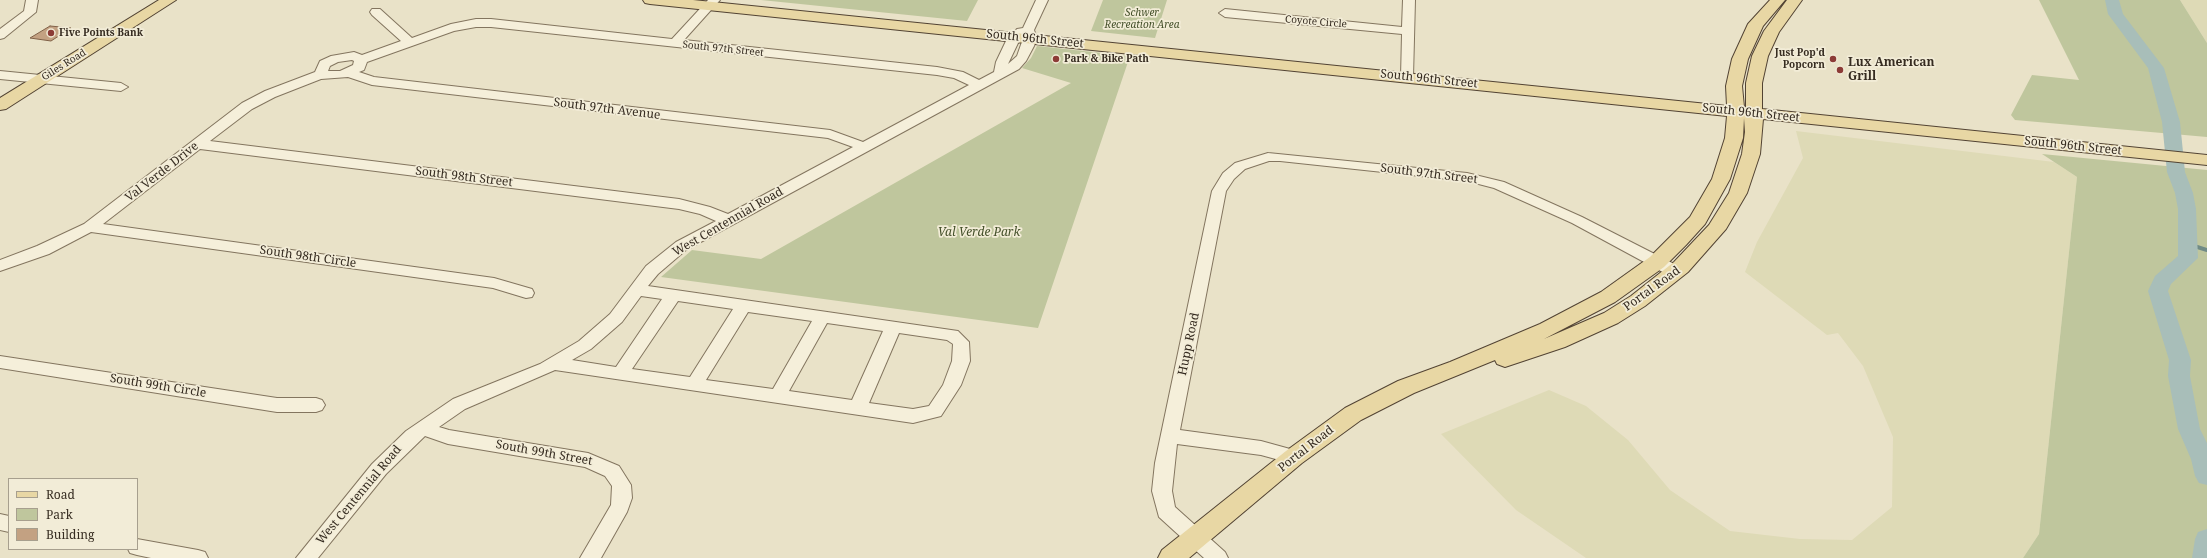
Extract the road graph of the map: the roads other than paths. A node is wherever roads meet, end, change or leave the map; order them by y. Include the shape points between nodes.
1 (32, 0) edge
2 (154, 0) edge
3 (169, 0) edge
4 (650, 0) edge
5 (729, 0) edge
6 (1042, 0) edge
7 (1409, 0) edge
8 (1778, 0) edge
9 (1795, 0) edge
10 (709, 6) edge
11 (376, 12) dead end
12 (1224, 13) dead end
13 (1408, 31) junction
14 (1024, 35) junction
15 (0, 36) edge
16 (409, 42) junction
17 (674, 44) junction
18 (361, 60) junction
19 (0, 70) edge
20 (1407, 72) junction
21 (348, 73) junction
22 (0, 74) edge
23 (322, 74) junction
24 (37, 76) junction
25 (980, 85) junction
26 (121, 87) dead end
27 (0, 96) edge
28 (0, 105) edge
29 (1744, 108) junction
30 (198, 144) junction
31 (2103, 144) junction
32 (864, 148) junction
33 (2207, 150) edge
34 (1259, 160) joint
35 (2207, 160) edge
36 (727, 220) junction
37 (89, 227) junction
38 (1656, 262) junction
39 (0, 266) edge
40 (1676, 272) junction
41 (636, 290) junction
42 (526, 293) dead end
43 (673, 296) junction
44 (743, 306) junction
45 (822, 317) junction
46 (893, 327) junction
47 (0, 362) edge
48 (554, 364) junction
49 (1458, 368) junction
50 (620, 374) junction
51 (694, 385) junction
52 (777, 397) junction
53 (316, 405) dead end
54 (857, 409) junction
55 (422, 428) junction
56 (1169, 436) junction
57 (1294, 456) junction
58 (1195, 538) junction
59 (138, 547) edge
60 (198, 558) edge
61 (306, 558) edge
62 (590, 558) edge
63 (1171, 558) edge
64 (1218, 558) edge

1 - 15 street via 30,12
2 - 24 main road, Giles Road
3 - 24 main road, Giles Road
4 - 10 main road, South 96th Street
5 - 14 main road, South 96th Street
6 - 14 street, West Centennial Road
7 - 13 street
8 - 29 main road via 1756,24 1745,46 1737,72
9 - 29 main road via 1772,31 1760,56 1754,83
10 - 14 main road, South 96th Street
10 - 17 street
11 - 16 street
12 - 13 street, Coyote Circle
13 - 20 street
14 - 20 main road, South 96th Street
14 - 25 street, West Centennial Road via 1002,62 1000,72
16 - 17 street, South 97th Street via 464,25 498,24
16 - 18 street
17 - 25 street, South 97th Street via 937,71
18 - 21 street via 359,67
18 - 23 street via 354,56 335,59 322,67
19 - 24 street via 9,68
20 - 29 main road, South 96th Street
21 - 23 street, Val Verde Drive via 332,76
21 - 32 street, South 97th Avenue via 380,82 834,135
22 - 24 street
23 - 30 street, Val Verde Drive via 259,99
24 - 26 street
24 - 27 main road, Giles Road
24 - 28 main road, Giles Road
25 - 32 street, West Centennial Road
29 - 31 main road, South 96th Street
29 - 38 main road, Portal Road via 1736,124 1730,151 1714,192 1698,220
29 - 40 main road, Portal Road via 1751,154 1738,193 1716,229
30 - 36 street, South 98th Street via 679,204 705,210
30 - 37 street, Val Verde Drive
31 - 33 main road, South 96th Street
31 - 35 main road, South 96th Street
32 - 36 street, West Centennial Road
34 - 38 street, South 97th Street via 1280,157 1467,177 1499,185 1577,220
34 - 56 street, Hupp Road via 1240,166 1228,176 1219,191
36 - 41 street, West Centennial Road via 674,252 652,270
37 - 39 street, Val Verde Drive via 44,250
37 - 42 street, South 98th Circle via 494,283
38 - 40 street, South 97th Street
38 - 49 main road, Portal Road via 1631,282 1578,314
40 - 49 main road, Portal Road via 1611,318 1579,333 1544,348 1507,359
41 - 43 street
41 - 48 street, West Centennial Road via 603,331
43 - 44 street
43 - 50 street
44 - 45 street
44 - 51 street
45 - 46 street
45 - 52 street
46 - 54 street
46 - 54 street via 952,335 961,342 961,361 952,385 935,411 913,416
47 - 53 street, South 99th Circle via 277,405
48 - 50 street
48 - 55 street, West Centennial Road via 467,400
49 - 57 main road, Portal Road via 1373,402 1343,420
50 - 51 street
51 - 52 street
52 - 54 street
55 - 61 street, West Centennial Road via 386,460
55 - 62 street, South 99th Street via 448,437 576,458 606,467 619,480 622,498 617,514
56 - 57 street via 1261,448
56 - 58 street, Hupp Road via 1162,492 1166,511
57 - 58 main road, Portal Road
58 - 63 main road, Portal Road
58 - 64 street
59 - 60 street

